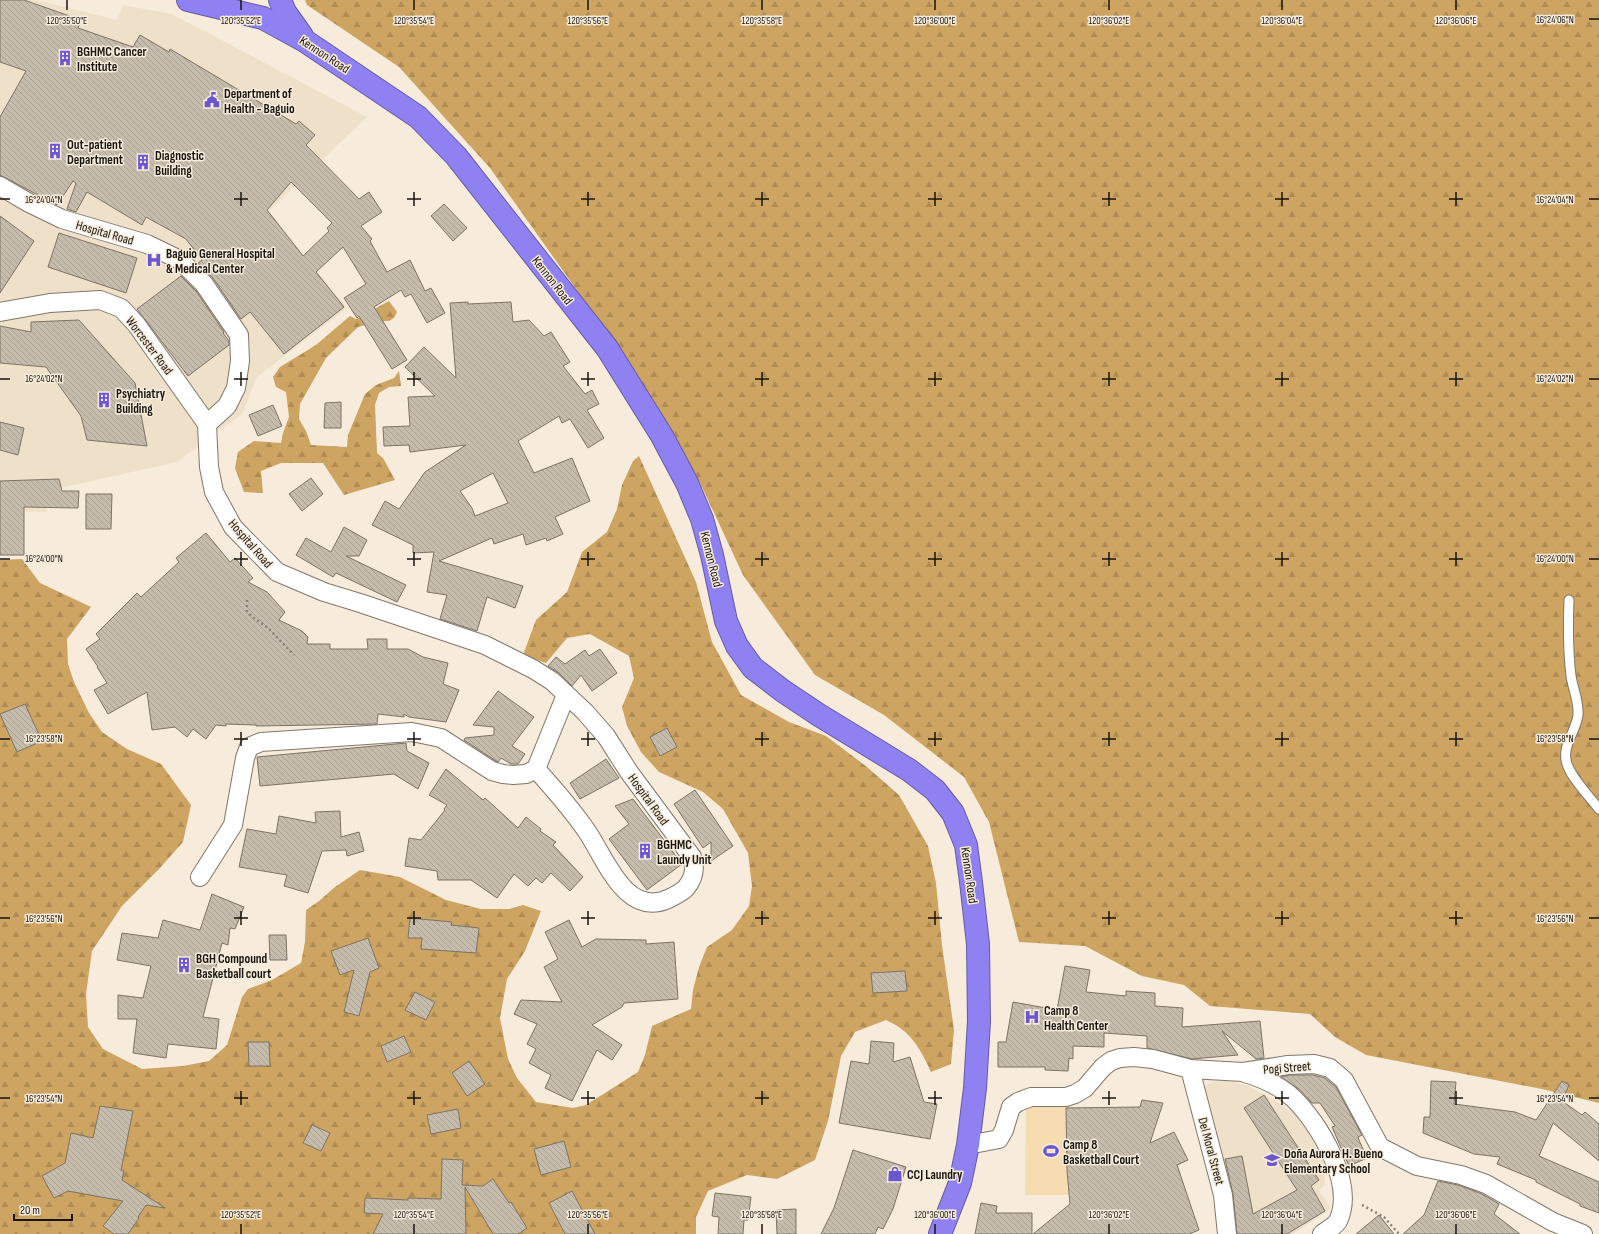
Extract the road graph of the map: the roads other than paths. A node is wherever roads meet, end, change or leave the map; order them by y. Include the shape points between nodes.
1 (188, 0) edge
2 (280, 0) edge
3 (305, 41) junction
4 (0, 186) edge
5 (0, 312) edge
6 (207, 424) junction
7 (1569, 600) dead end
8 (566, 695) junction
9 (536, 769) junction
10 (1599, 809) edge
11 (200, 877) dead end
12 (1190, 1069) junction
13 (1243, 1072) junction
14 (968, 1145) junction
15 (940, 1234) edge
16 (1227, 1234) edge
17 (1322, 1234) edge
18 (1584, 1234) edge

1 - 3 highway, Kennon Road via 263,18
2 - 3 highway
3 - 14 highway, Kennon Road via 418,117 456,156 607,348 662,436 687,483 702,519 726,621 737,646 753,668 813,711 909,770 934,790 953,813 966,845 978,944 979,1021
4 - 6 street, Hospital Road via 62,219 147,244 180,260 204,284 239,335 240,361 236,388 227,406
5 - 6 street, Worcester Road via 50,303 100,300 121,308 136,324
6 - 8 street, Hospital Road via 209,467 214,492 233,527 277,572 324,592 485,645 533,668
7 - 10 lane via 1571,677 1578,702 1578,714 1577,724 1565,753 1572,774
8 - 9 street
8 - 9 street, Hospital Road via 606,736 629,772 692,857 695,867 689,884 682,892 658,903 644,902 633,897 621,887 586,830
9 - 11 street via 526,774 513,775 492,771 441,738 412,732 261,742 249,747 245,758 234,825
12 - 13 street, Pogi Street
12 - 14 street, Pogi Street via 1153,1059 1120,1058 1103,1067 1076,1094 1066,1097 1031,1097 1018,1102 1011,1107 999,1140
12 - 16 street, Del Moral Street via 1223,1195
13 - 17 street via 1264,1079 1293,1098 1324,1139 1341,1176 1342,1206 1338,1222
13 - 18 street, Pogi Street via 1288,1065 1314,1064 1330,1068 1344,1080 1380,1147 1417,1166 1461,1175 1486,1184 1553,1222
14 - 15 highway, Kennon Road via 960,1182

